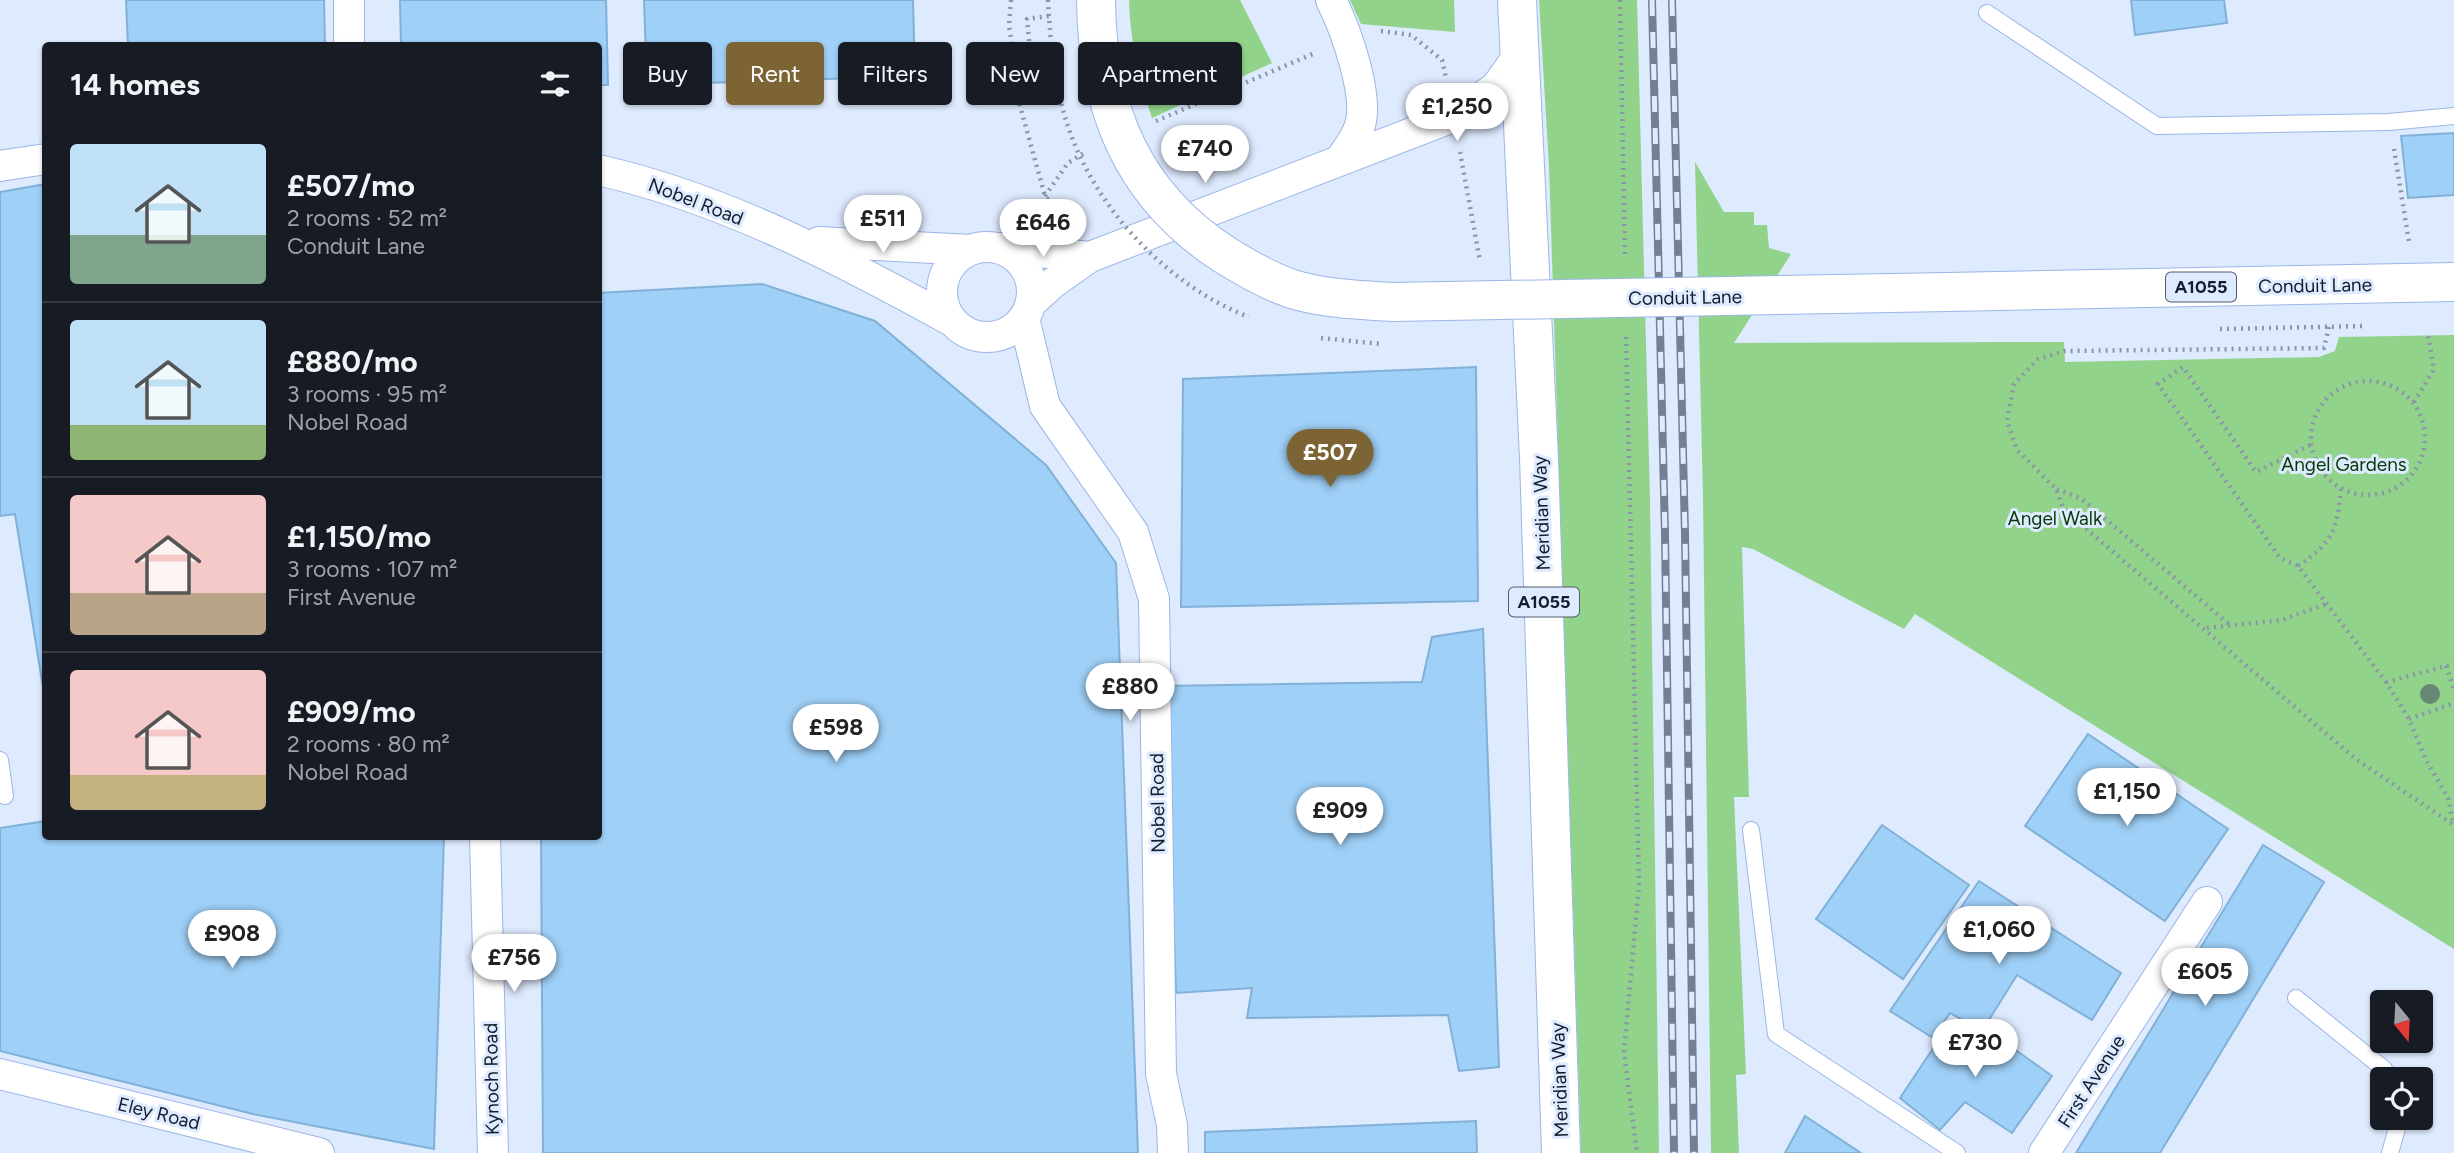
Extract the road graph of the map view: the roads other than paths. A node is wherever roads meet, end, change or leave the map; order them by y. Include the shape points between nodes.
1 (349, 0) edge
2 (1096, 0) edge
3 (1331, 0) edge
4 (1517, 0) edge
5 (1987, 13) dead end
6 (349, 42) edge
7 (1521, 52) junction
8 (2454, 116) edge
9 (42, 160) edge
10 (1339, 162) junction
11 (0, 166) edge
12 (602, 171) edge
13 (791, 239) junction
14 (981, 249) junction
15 (1090, 257) junction
16 (2454, 282) edge
17 (1027, 311) junction
18 (950, 320) junction
19 (0, 760) edge
20 (5, 796) dead end
21 (1751, 830) dead end
22 (485, 840) edge
23 (2207, 902) dead end
24 (2296, 998) dead end
25 (2382, 1067) edge
26 (0, 1073) edge
27 (2397, 1130) edge
28 (319, 1153) edge
29 (493, 1153) edge
30 (1173, 1153) edge
31 (1561, 1153) edge
32 (1956, 1153) edge
33 (2044, 1153) edge
34 (2390, 1153) edge

1 - 6 street
2 - 16 main road, Conduit Lane / A1055, bridge via 1107,95 1136,167 1158,198 1185,226 1251,271 1327,297 1393,302
3 - 10 street via 1347,33 1360,88 1361,126
4 - 7 main road, Meridian Way / A1055
5 - 8 lane via 2157,126 2389,122
7 - 10 street, Nobel Road via 1496,87 1453,117
7 - 31 main road, Meridian Way / A1055
9 - 11 street
10 - 15 street, Nobel Road
12 - 13 street, Nobel Road via 654,183
13 - 14 street, Nobel Road via 856,246
13 - 18 street, Nobel Road via 856,268
14 - 15 street, Nobel Road
14 - 17 street, Nobel Road via 1007,252 1020,262 1028,275
14 - 18 street via 957,258 942,286 943,306
15 - 17 street, Nobel Road via 1053,283
17 - 18 street, Nobel Road via 1013,329 998,336 977,337
17 - 30 street, Nobel Road via 1045,406 1133,532 1154,600 1161,1074
19 - 20 lane
21 - 32 lane via 1776,1034
22 - 29 street, Kynoch Road
23 - 33 street, First Avenue
24 - 25 lane
26 - 28 street, Eley Road
27 - 34 lane

